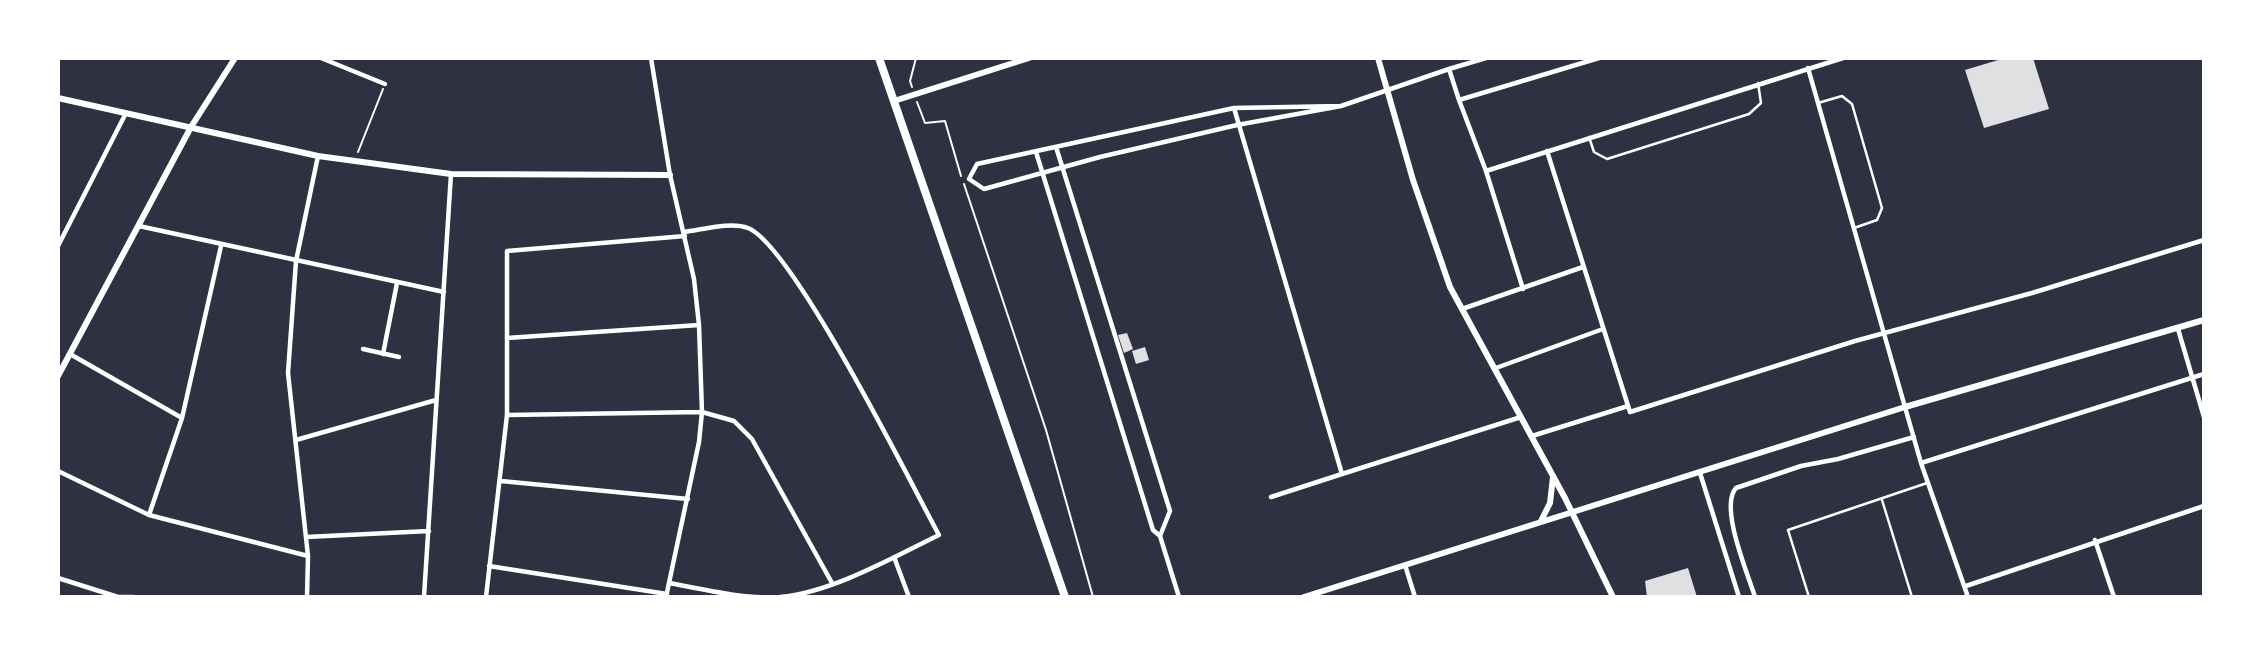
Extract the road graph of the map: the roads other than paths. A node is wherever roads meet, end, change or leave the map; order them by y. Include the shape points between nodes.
1 (235, 58) edge
2 (321, 58) edge
3 (651, 58) edge
4 (879, 58) edge
5 (1029, 58) edge
6 (1378, 58) edge
7 (1486, 58) edge
8 (1599, 58) edge
9 (1843, 58) edge
10 (1808, 68) junction
11 (1449, 69) junction
12 (1758, 83) junction
13 (385, 84) road end
14 (1387, 90) junction
15 (58, 98) edge
16 (1459, 100) junction
17 (894, 101) junction
18 (1818, 103) junction
19 (1341, 106) junction
20 (1234, 108) junction
21 (126, 113) junction
22 (1237, 125) junction
23 (191, 127) junction
24 (1590, 137) junction
25 (1056, 147) junction
26 (1546, 151) junction
27 (1036, 152) junction
28 (318, 156) junction
29 (1063, 168) junction
30 (1486, 171) junction
31 (451, 174) junction
32 (1042, 174) junction
33 (670, 175) junction
34 (139, 226) junction
35 (1854, 228) junction
36 (685, 234) junction
37 (2204, 240) edge
38 (58, 246) edge
39 (221, 246) junction
40 (296, 261) junction
41 (1583, 267) junction
42 (397, 283) junction
43 (1523, 289) junction
44 (444, 292) junction
45 (1462, 309) junction
46 (2204, 320) edge
47 (699, 325) junction
48 (1603, 329) junction
49 (2178, 329) junction
50 (1883, 333) junction
51 (507, 338) junction
52 (363, 349) dead end
53 (383, 354) junction
54 (70, 355) junction
55 (399, 358) dead end
56 (60, 367) edge
57 (1496, 368) junction
58 (2204, 374) edge
59 (58, 376) edge
60 (2192, 378) junction
61 (436, 400) junction
62 (1628, 406) junction
63 (1905, 407) junction
64 (702, 412) junction
65 (507, 415) junction
66 (1522, 416) junction
67 (2204, 417) edge
68 (182, 418) junction
69 (1532, 436) junction
70 (1914, 437) junction
71 (296, 440) junction
72 (1921, 463) junction
73 (58, 471) edge
74 (1700, 473) junction
75 (1342, 474) junction
76 (1553, 475) junction
77 (501, 481) junction
78 (1927, 483) junction
79 (1271, 497) dead end
80 (688, 499) junction
81 (1882, 500) junction
82 (2204, 506) edge
83 (1572, 512) junction
84 (149, 515) junction
85 (1541, 521) junction
86 (429, 531) junction
87 (1160, 536) junction
88 (306, 537) junction
89 (2095, 540) junction
90 (308, 556) junction
91 (894, 557) junction
92 (1405, 565) junction
93 (489, 566) junction
94 (58, 578) edge
95 (669, 583) junction
96 (832, 583) junction
97 (1966, 586) junction
98 (667, 596) edge
99 (118, 597) edge
100 (133, 597) edge
101 (307, 597) edge
102 (424, 597) edge
103 (486, 597) edge
104 (909, 597) edge
105 (1065, 597) edge
106 (1178, 597) edge
107 (1304, 597) edge
108 (1415, 597) edge
109 (1613, 597) edge
110 (1739, 597) edge
111 (1755, 597) edge
112 (1809, 597) edge
113 (1912, 597) edge
114 (1968, 597) edge
115 (2114, 597) edge

1 - 23 street
2 - 13 street
3 - 33 street
4 - 17 main road
5 - 17 street
6 - 14 street
7 - 11 street
8 - 16 street
9 - 10 street
10 - 12 street
10 - 18 street
11 - 14 street
11 - 16 street
12 - 24 street
12 - 24 lane via 1761,103 1749,114 1607,159 1594,152
14 - 19 street
14 - 45 street via 1429,230
15 - 21 street
16 - 30 street
17 - 105 main road
18 - 35 street
18 - 35 lane via 1842,96 1852,104 1882,208 1877,220
19 - 20 street
19 - 22 street
20 - 22 street
20 - 25 street
21 - 23 street
21 - 38 street
22 - 29 street
22 - 75 street
23 - 28 street
23 - 34 street
24 - 26 street
25 - 27 street
25 - 29 street
26 - 30 street
26 - 41 street
27 - 32 street
27 - 32 street via 977,164 969,179 984,189
28 - 31 street
28 - 40 street
29 - 32 street
29 - 87 street via 1170,511
30 - 43 street
31 - 33 street
31 - 44 street
32 - 87 street via 1153,530
33 - 36 street
34 - 39 street
34 - 54 street
35 - 50 street
36 - 47 street
36 - 51 street via 508,251
36 - 91 street via 742,226 754,231 811,301 939,534
37 - 50 street
39 - 40 street
39 - 68 street
40 - 42 street
40 - 71 street via 288,373
41 - 43 street
41 - 48 street
42 - 44 street
42 - 53 street
43 - 45 street
44 - 61 street
45 - 57 street
46 - 49 street
47 - 51 street
47 - 64 street
48 - 57 street
48 - 62 street
49 - 60 street
49 - 63 street
50 - 62 street via 1630,412
50 - 63 street
51 - 65 street
52 - 53 street
53 - 55 street
54 - 56 street
54 - 68 street
56 - 59 street
57 - 66 street
58 - 60 street
60 - 67 street
60 - 72 street
61 - 71 street
61 - 86 street
62 - 69 street
63 - 70 street
63 - 74 street
64 - 65 street
64 - 80 street
64 - 96 street via 734,421 752,439
65 - 77 street
66 - 69 street
66 - 75 street
68 - 84 street
69 - 76 street
70 - 72 street
70 - 111 street via 1736,488 1730,513
71 - 88 street
72 - 78 street
73 - 84 street
74 - 83 street
74 - 110 street
75 - 79 street
76 - 83 street
76 - 85 street via 1550,503
77 - 80 street
77 - 93 street
78 - 81 lane
78 - 97 street
80 - 95 street
81 - 112 lane via 1788,530
81 - 113 lane
82 - 89 street
83 - 85 street
83 - 109 street
84 - 90 street
85 - 92 street
86 - 88 street
86 - 102 street
87 - 106 street
88 - 90 street
89 - 97 street
89 - 115 street
90 - 101 street
91 - 96 street
91 - 104 street
92 - 107 street
92 - 108 street
93 - 98 street
93 - 103 street
94 - 99 street
95 - 96 street via 762,597 795,595
95 - 98 street
97 - 114 street
99 - 100 street

